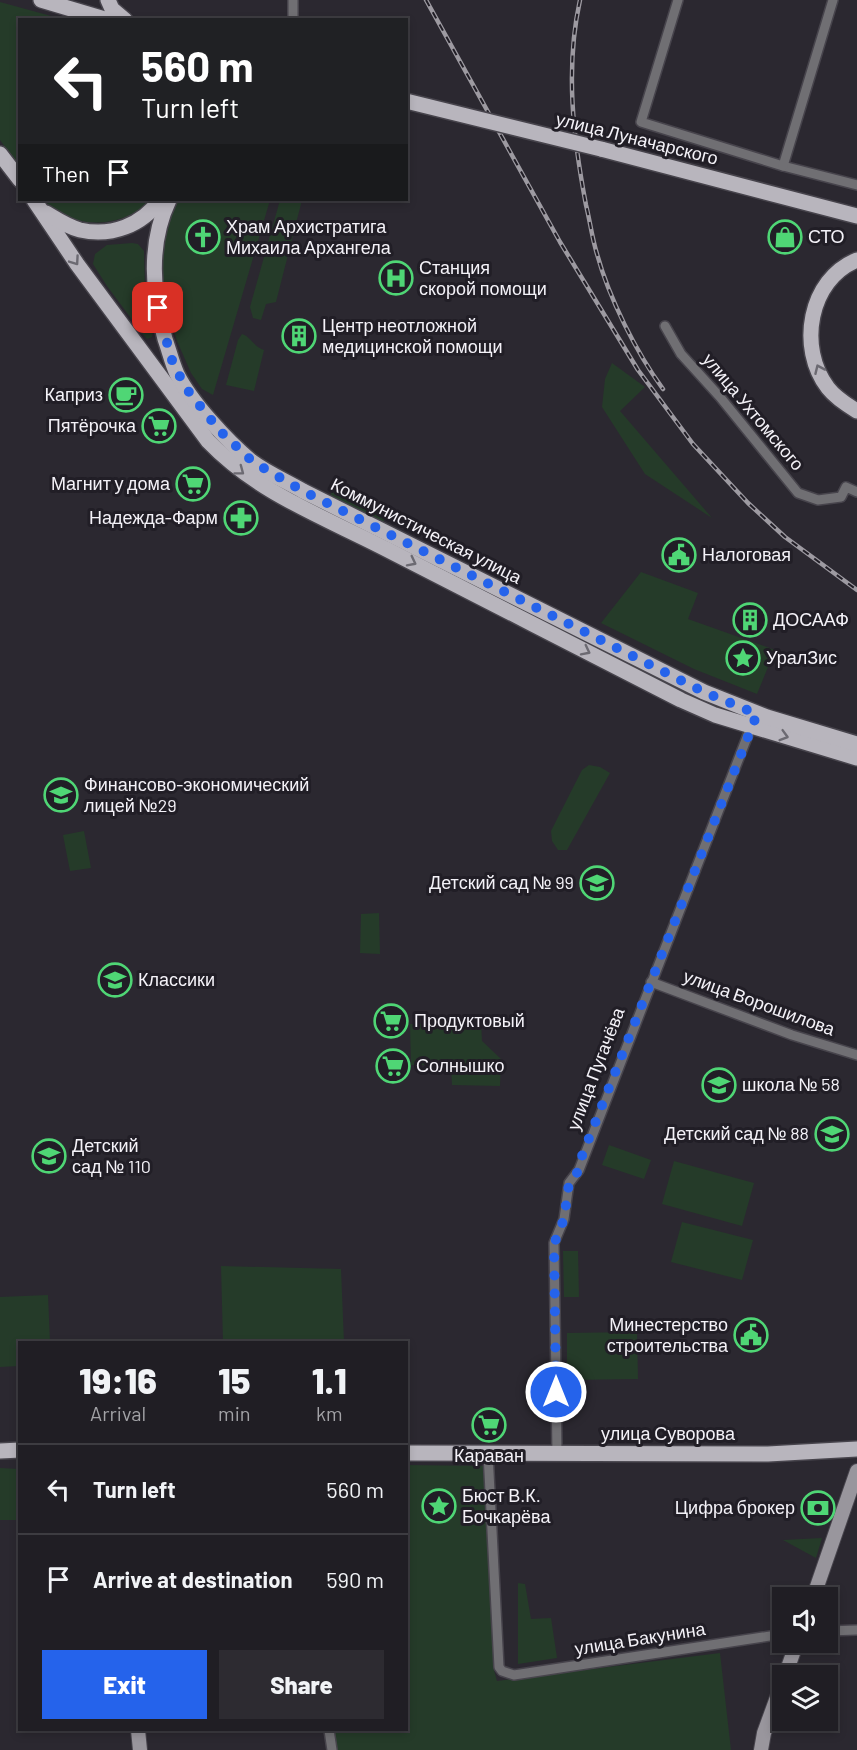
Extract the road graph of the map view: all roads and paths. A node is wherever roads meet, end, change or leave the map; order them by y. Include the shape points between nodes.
1 (108, 0) edge
2 (293, 0) edge
3 (678, 0) edge
4 (833, 0) edge
5 (53, 1) edge
6 (92, 17) edge
7 (123, 18) edge
8 (293, 18) edge
9 (408, 101) edge
10 (0, 154) edge
11 (783, 166) junction
12 (18, 177) edge
13 (857, 185) edge
14 (159, 201) edge
15 (169, 201) edge
16 (38, 206) edge
17 (857, 216) edge
18 (852, 261) edge
19 (665, 326) dead end
20 (857, 411) edge
21 (857, 492) edge
22 (754, 720) junction
23 (857, 744) edge
24 (857, 758) edge
25 (651, 982) junction
26 (857, 1055) edge
27 (857, 1449) edge
28 (18, 1450) edge
29 (0, 1451) edge
30 (408, 1453) edge
31 (488, 1453) junction
32 (557, 1453) junction
33 (857, 1471) edge
34 (817, 1587) edge
35 (857, 1630) edge
36 (838, 1631) edge
37 (772, 1636) edge
38 (772, 1711) edge
39 (138, 1731) edge
40 (329, 1731) edge
41 (140, 1750) edge
42 (332, 1750) edge
43 (761, 1750) edge

1 - 7 main road
2 - 8 street
3 - 11 street via 641,122
4 - 11 street
5 - 6 main road
9 - 17 main road, улица Луначарского, bridge
10 - 12 main road
11 - 13 street
14 - 16 main road via 135,225 112,230 80,230
15 - 22 main road, Коммунистическая улица via 156,233 154,273 160,321 171,358 185,387 246,456 277,476
16 -> 22 main road, Коммунистическая улица via 199,430 228,462 270,491 681,700 714,715
20 -> 18 main road via 827,387 815,363 811,341 818,295
19 - 21 street, улица Ухтомского via 681,354 798,493 818,501 841,497 846,488
22 - 23 main road, Коммунистическая улица
22 -> 24 main road, Коммунистическая улица
22 - 25 street, улица Пугачёва
25 - 26 street, улица Ворошилова
25 - 32 street, улица Пугачёва via 579,1170 569,1183 564,1219 554,1244
27 - 32 main road, улица Суворова via 768,1454
28 - 29 main road
30 - 31 main road, улица Суворова
31 - 32 main road, улица Суворова
31 - 37 street, улица Бакунина via 502,1671 514,1675 546,1671
33 - 34 street
35 - 36 street
38 - 43 street
39 - 41 street
40 - 42 street

